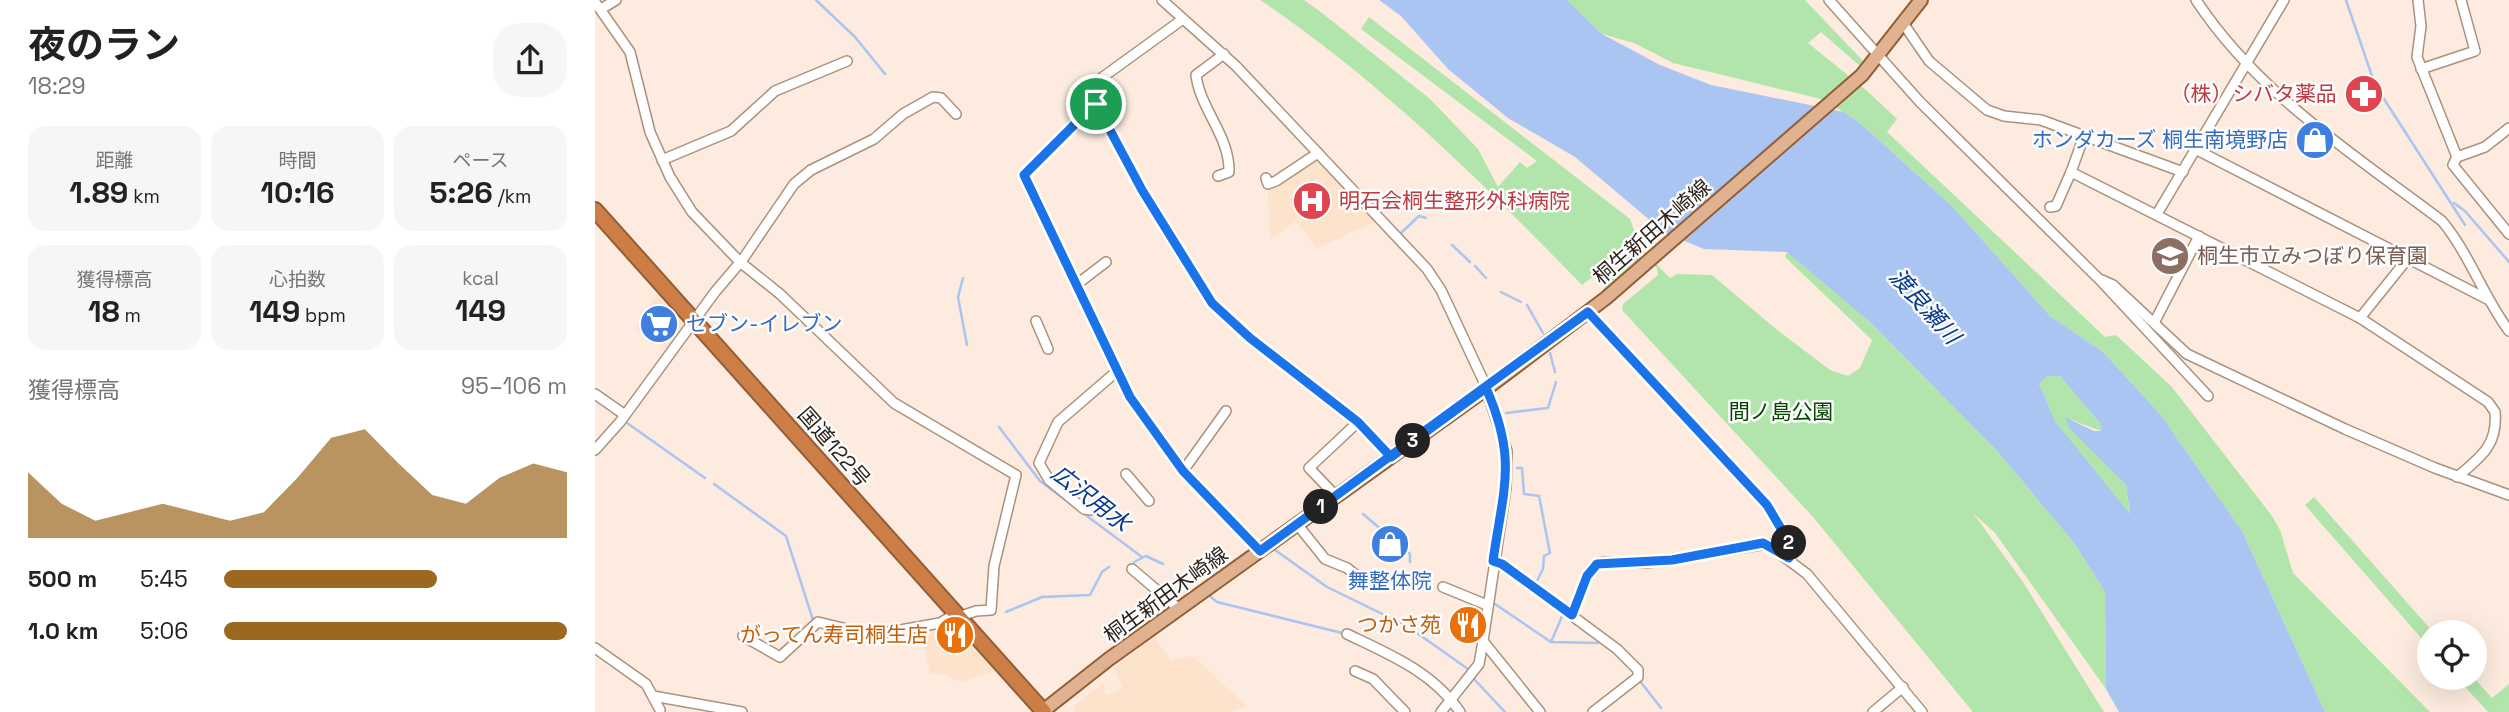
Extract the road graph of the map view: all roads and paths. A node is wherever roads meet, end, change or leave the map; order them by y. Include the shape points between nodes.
1 (616, 0) edge
2 (1162, 0) edge
3 (1829, 0) edge
4 (1921, 0) edge
5 (2196, 0) edge
6 (2284, 0) edge
7 (2418, 0) edge
8 (2461, 0) edge
9 (598, 5) edge
10 (1183, 19) junction
11 (1903, 23) junction
12 (1224, 54) junction
13 (847, 61) dead end
14 (1873, 62) junction
15 (2247, 66) junction
16 (2421, 69) junction
17 (1088, 97) junction
18 (956, 114) dead end
19 (2509, 128) edge
20 (2084, 136) junction
21 (2197, 150) junction
22 (1318, 152) junction
23 (2457, 157) junction
24 (662, 160) junction
25 (2071, 172) junction
26 (2183, 172) junction
27 (1218, 176) dead end
28 (1266, 178) dead end
29 (2050, 206) dead end
30 (595, 210) edge
31 (2157, 214) junction
32 (2509, 234) edge
33 (2199, 236) junction
34 (2409, 257) junction
35 (740, 262) junction
36 (1106, 262) dead end
37 (2100, 280) junction
38 (1076, 285) junction
39 (2487, 299) junction
40 (1588, 312) junction
41 (2360, 318) junction
42 (1036, 321) dead end
43 (694, 323) junction
44 (2154, 323) junction
45 (2509, 331) edge
46 (1048, 349) dead end
47 (1117, 372) junction
48 (1486, 388) junction
49 (595, 394) edge
50 (2208, 396) dead end
51 (1226, 411) dead end
52 (625, 415) junction
53 (1358, 422) junction
54 (595, 450) edge
55 (1391, 457) junction
56 (1183, 471) junction
57 (1126, 474) dead end
58 (2457, 477) junction
59 (2509, 495) edge
60 (1336, 496) junction
61 (1149, 501) dead end
62 (1097, 504) dead end
63 (1297, 524) junction
64 (1260, 551) junction
65 (1789, 558) junction
66 (1493, 561) junction
67 (1132, 569) dead end
68 (1366, 583) dead end
69 (1443, 587) dead end
70 (1487, 606) junction
71 (1179, 608) junction
72 (956, 615) junction
73 (1572, 615) junction
74 (1347, 634) dead end
75 (743, 636) dead end
76 (1483, 641) junction
77 (595, 648) edge
78 (1356, 671) dead end
79 (1903, 687) junction
80 (653, 696) junction
81 (1451, 699) junction
82 (660, 710) dead end
83 (742, 712) edge
84 (1043, 712) edge
85 (1405, 712) edge
86 (1441, 712) edge
87 (1460, 712) edge
88 (1540, 712) edge
89 (1593, 712) edge
90 (1873, 712) edge
91 (1922, 712) edge

1 - 9 street
2 - 10 street
3 - 14 street
4 - 11 main road, 桐生新田木崎線
5 - 15 street
6 - 15 street
7 - 16 street
8 - 16 street via 2475,51
9 - 24 street via 630,52 645,118
10 - 12 street
10 - 17 street via 1097,82
11 - 14 main road, 桐生新田木崎線
11 - 20 street via 1929,61 1987,110 2041,120
12 - 22 street
12 - 27 street via 1196,75 1224,141 1229,172
13 - 24 street via 775,91 731,131
14 - 37 street via 1920,102
14 - 40 main road, 桐生新田木崎線
15 - 21 street
15 - 39 street via 2281,99 2442,221 2460,243
16 - 23 street
17 - 38 street via 1077,122 1024,175
17 - 53 street via 1212,303
18 - 35 street via 941,98 933,97 874,139 811,170 785,195
19 - 23 street via 2485,146
20 - 25 street
20 - 26 street
21 - 26 street
21 - 34 street
22 - 28 street via 1276,181 1268,184
22 - 48 street via 1427,269
23 - 32 street via 2453,165
24 - 35 street via 692,212
25 - 29 street via 2056,206
25 - 31 street
26 - 31 street
30 - 43 highway, 国道122号
31 - 33 street
33 - 41 street
33 - 44 street
34 - 39 street
34 - 41 street
35 - 43 street
35 - 72 street via 894,403 1016,475 994,566 991,610
36 - 38 street
37 - 44 street via 2113,285
37 - 50 street
38 - 47 street
39 - 45 street
40 - 48 main road, 桐生新田木崎線
40 - 65 street via 1767,505 1793,549
41 - 58 street via 2487,402 2495,412 2493,443
42 - 46 street
43 - 52 street
43 - 72 highway, 国道122号
44 - 58 street via 2187,354
47 - 56 street
47 - 62 street via 1058,422 1039,463 1049,480 1084,509
48 - 55 main road, 桐生新田木崎線
48 - 66 street via 1503,433 1507,462
49 - 52 street
51 - 56 street
52 - 54 street
53 - 55 street
53 - 60 street via 1309,468
55 - 60 main road, 桐生新田木崎線
56 - 64 street
57 - 61 street
58 - 59 street
60 - 63 main road, 桐生新田木崎線
63 - 64 main road, 桐生新田木崎線
63 - 68 street via 1325,559
64 - 71 main road, 桐生新田木崎線
65 - 73 street via 1763,543 1672,560 1603,562 1587,576
65 - 79 street
66 - 70 street
66 - 73 street
67 - 71 street
69 - 70 street
70 - 76 street
71 - 84 main road, 桐生新田木崎線
72 - 75 street via 940,623 872,635 818,622 780,657
72 - 84 highway, 国道122号
73 - 89 street via 1617,649 1640,674
74 - 81 street via 1404,662
76 - 81 street via 1479,664
76 - 88 street
77 - 80 street via 639,678
78 - 85 street via 1373,680
79 - 90 street
79 - 91 street
80 - 82 street
80 - 83 street
81 - 86 street
81 - 87 street

